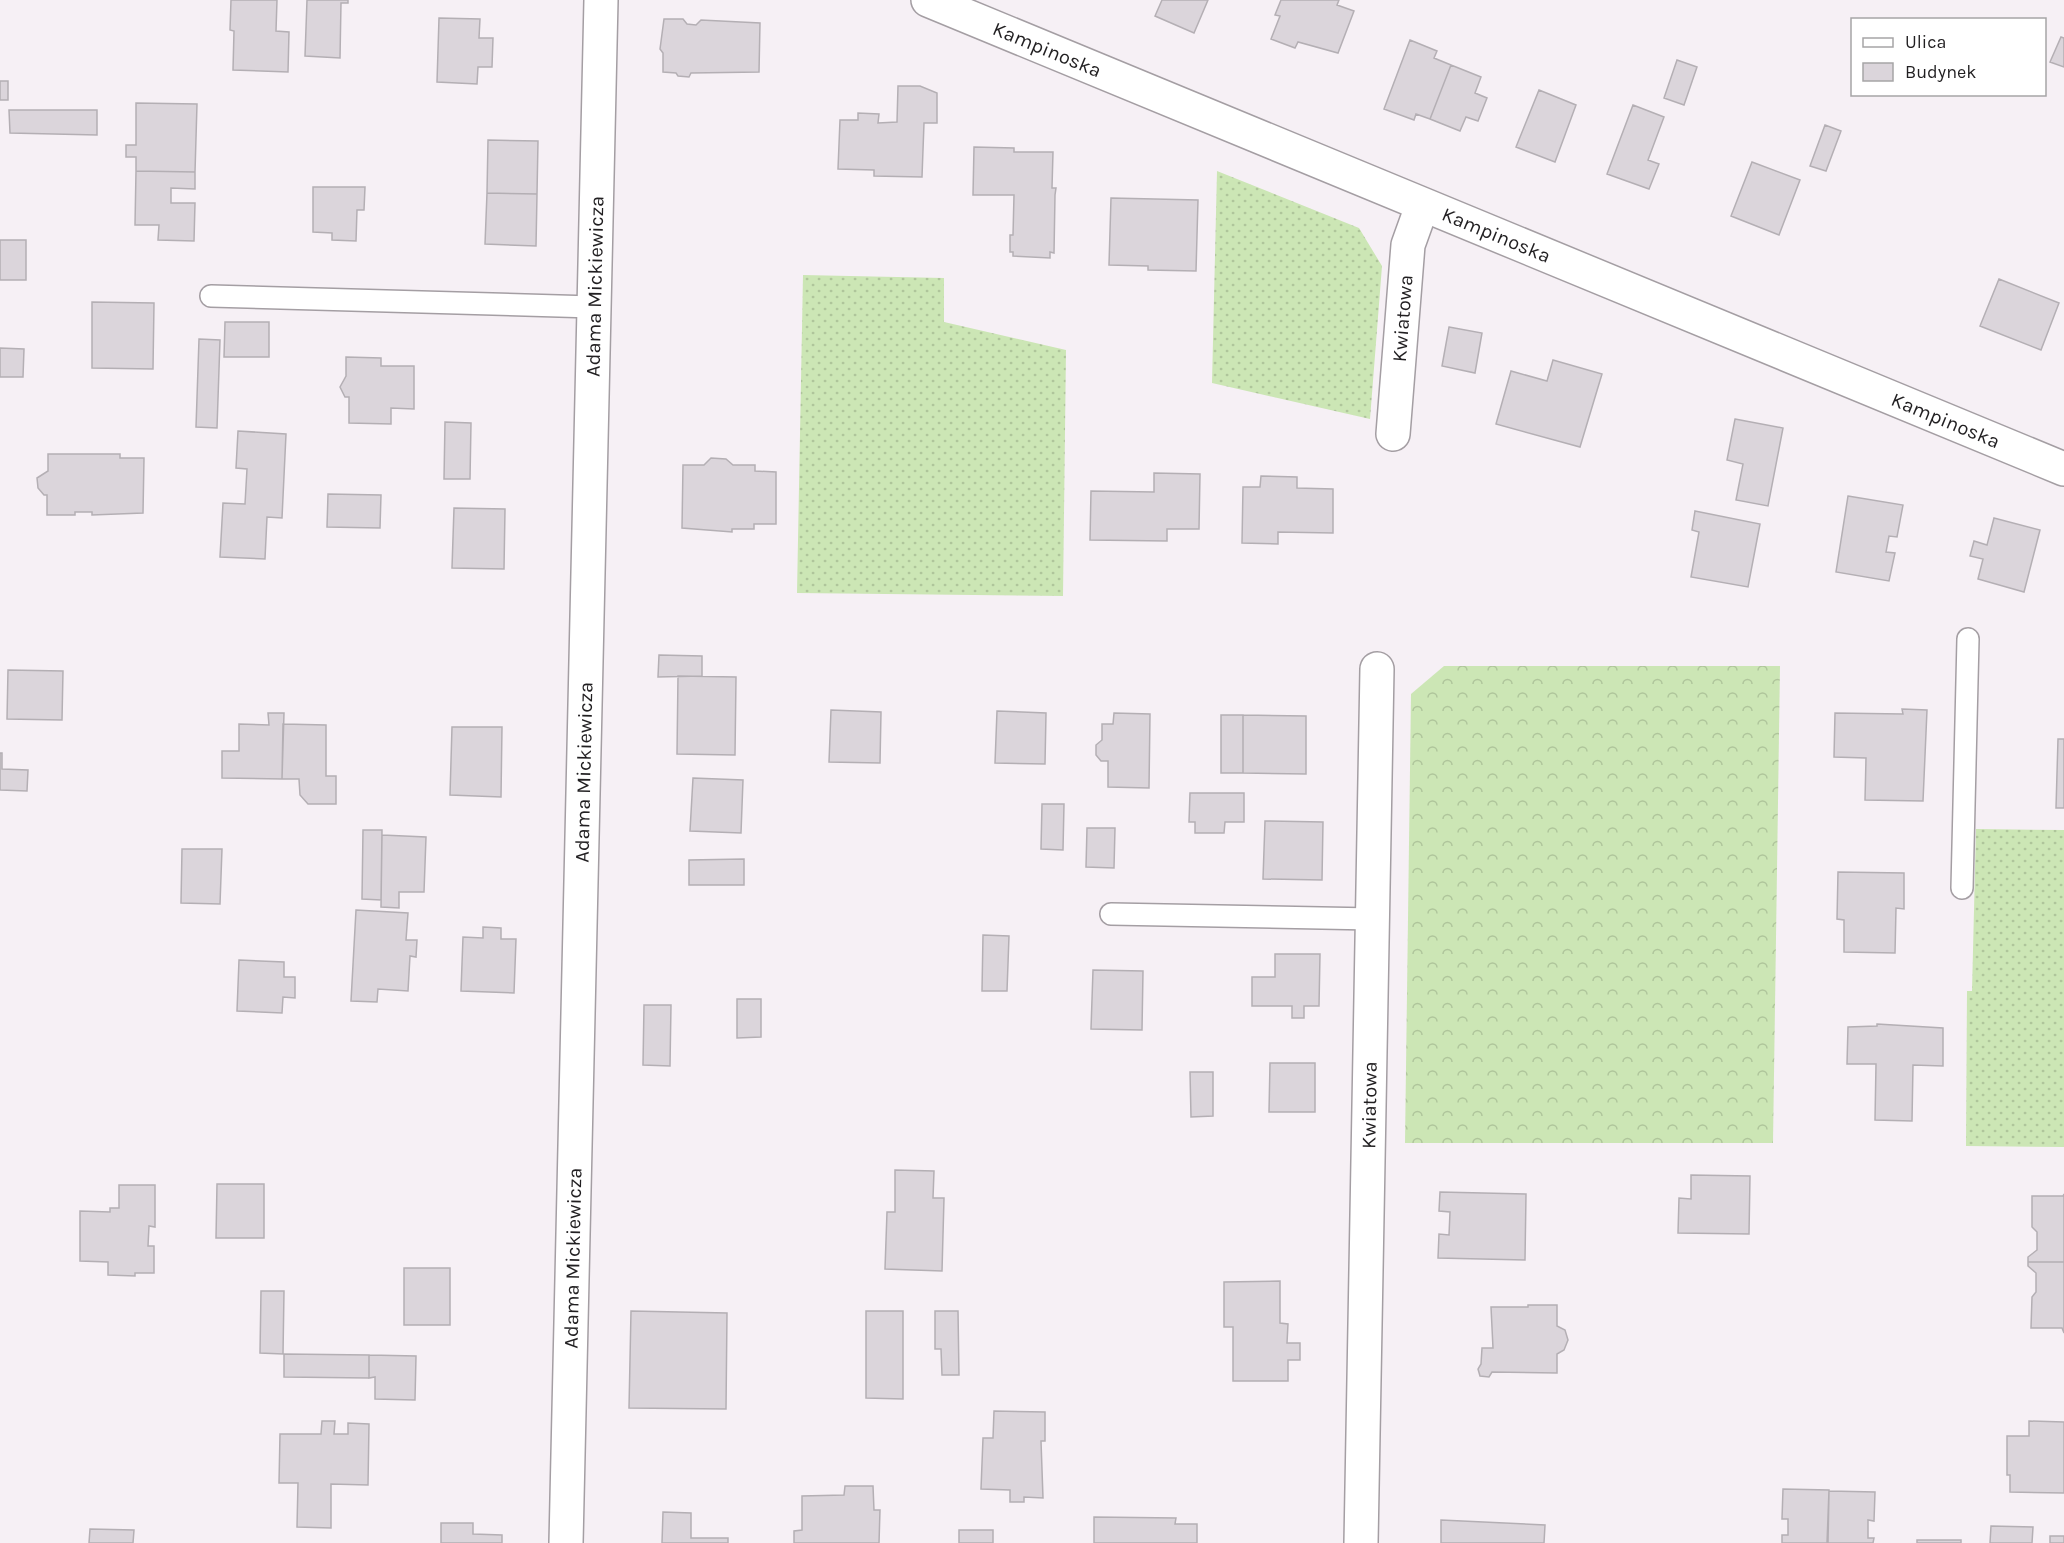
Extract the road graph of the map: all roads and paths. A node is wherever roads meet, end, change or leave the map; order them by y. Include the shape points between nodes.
1 (601, 0) edge
2 (928, 0) edge
3 (1422, 206) junction
4 (211, 296) dead end
5 (593, 307) junction
6 (1393, 434) dead end
7 (2064, 469) edge
8 (1968, 639) dead end
9 (1377, 669) dead end
10 (1962, 888) dead end
11 (1111, 914) dead end
12 (1373, 919) junction
13 (566, 1543) edge
14 (1361, 1543) edge

1 - 5 street, Adama Mickiewicza
2 - 3 street, Kampinoska
3 - 6 street, Kwiatowa via 1408,246
3 - 7 street, Kampinoska
4 - 5 lane
5 - 13 street, Adama Mickiewicza
8 - 10 lane
9 - 12 street, Kwiatowa
11 - 12 lane
12 - 14 street, Kwiatowa

